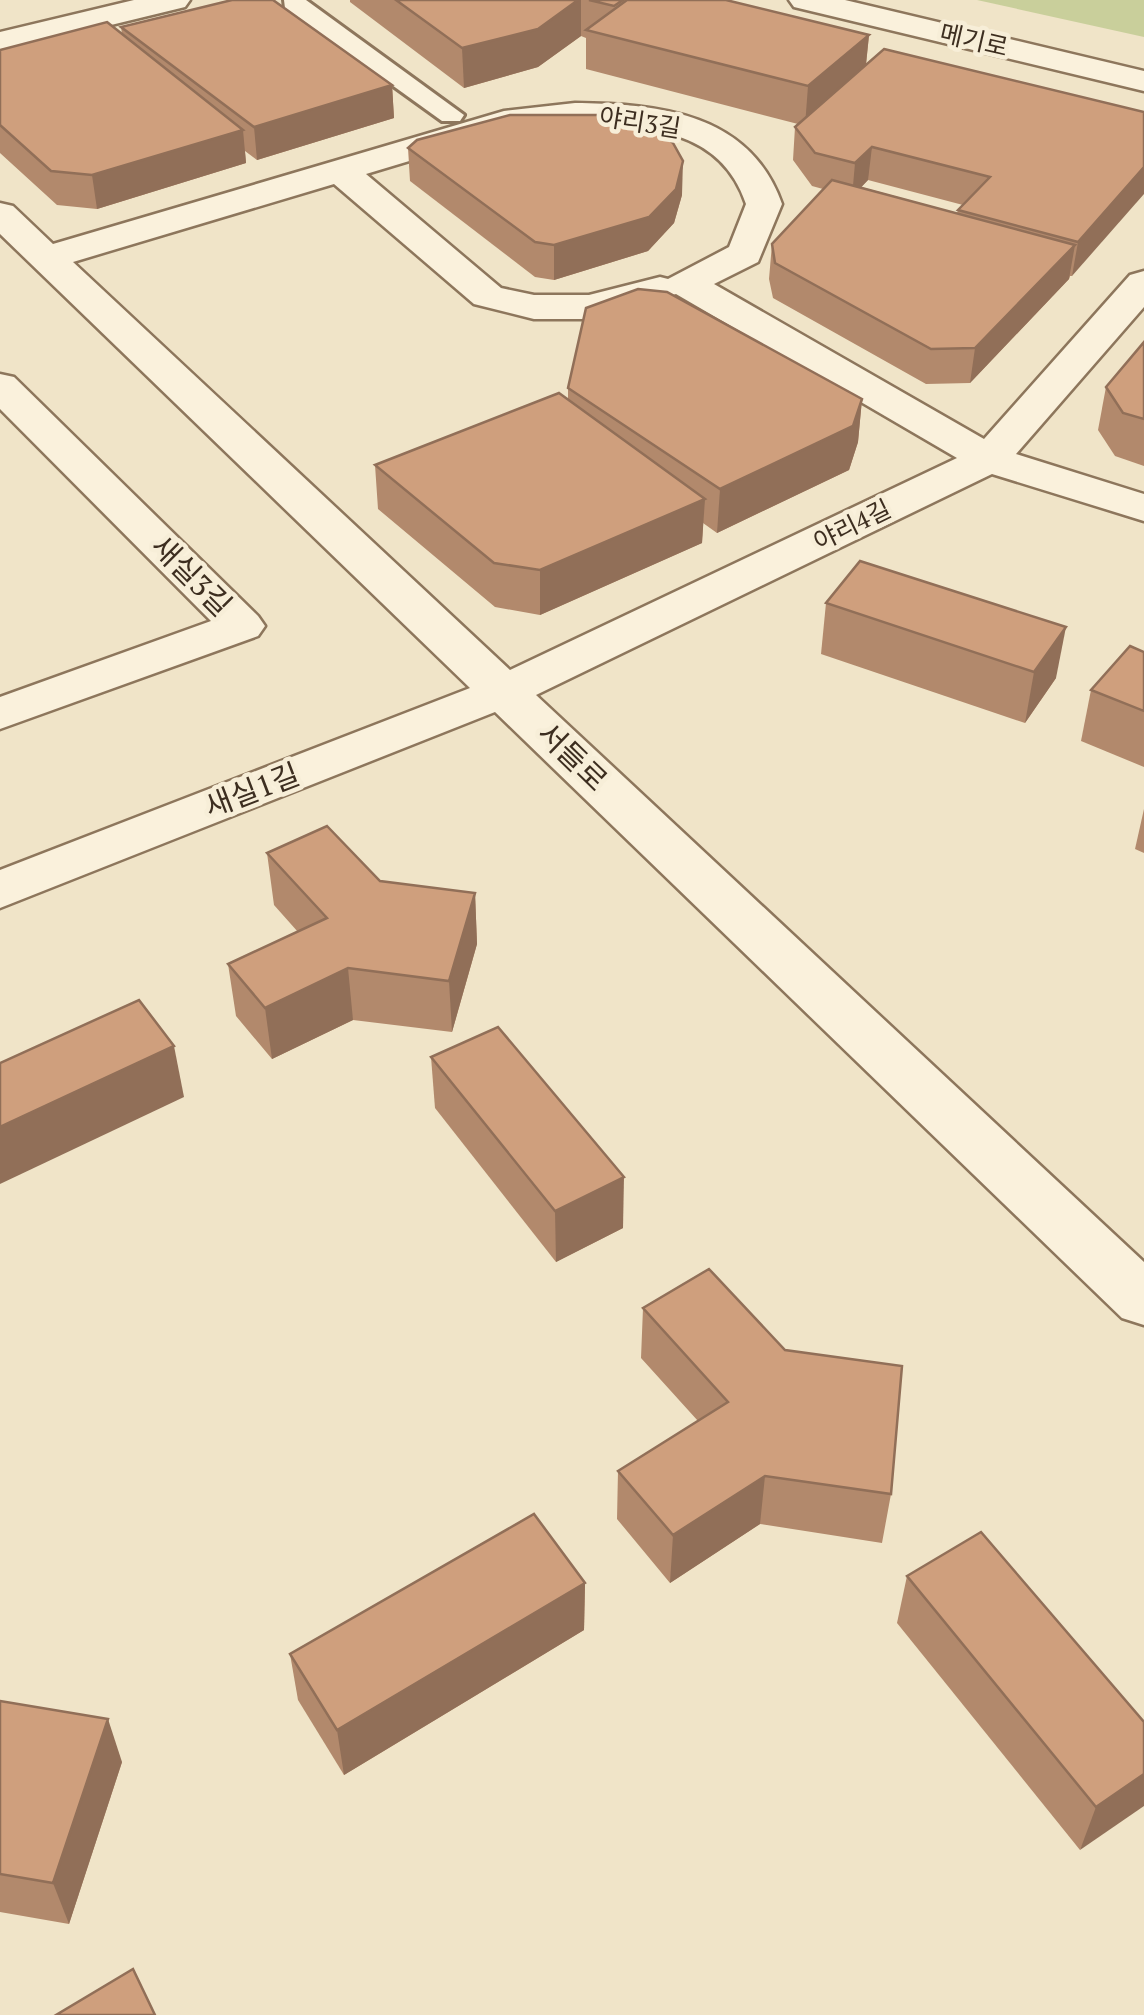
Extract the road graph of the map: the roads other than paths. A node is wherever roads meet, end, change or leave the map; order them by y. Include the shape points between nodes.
1 (174, 0) edge
2 (805, 0) edge
3 (294, 3) dead end
4 (0, 42) edge
5 (1144, 81) edge
6 (451, 115) dead end
7 (342, 172) junction
8 (0, 214) edge
9 (46, 258) junction
10 (1144, 283) edge
11 (685, 284) junction
12 (0, 386) edge
13 (989, 459) junction
14 (1144, 508) edge
15 (503, 692) junction
16 (0, 714) edge
17 (0, 890) edge
18 (1144, 1300) edge

1 - 4 street
2 - 5 street, 메기로
3 - 6 street
7 - 9 street, 야리3길
7 - 11 street, 야리3길 via 488,296 534,306 590,307
7 - 11 street, 야리3길 via 479,128 564,112 635,116 704,133 750,169 764,204 745,254
8 - 9 street, 서들로
9 - 15 street, 서들로
10 - 13 street, 야리4길
11 - 13 street
12 - 16 street, 새실3길 via 242,626
13 - 14 street
13 - 15 street, 야리4길
15 - 17 street, 새실1길
15 - 18 street, 서들로

